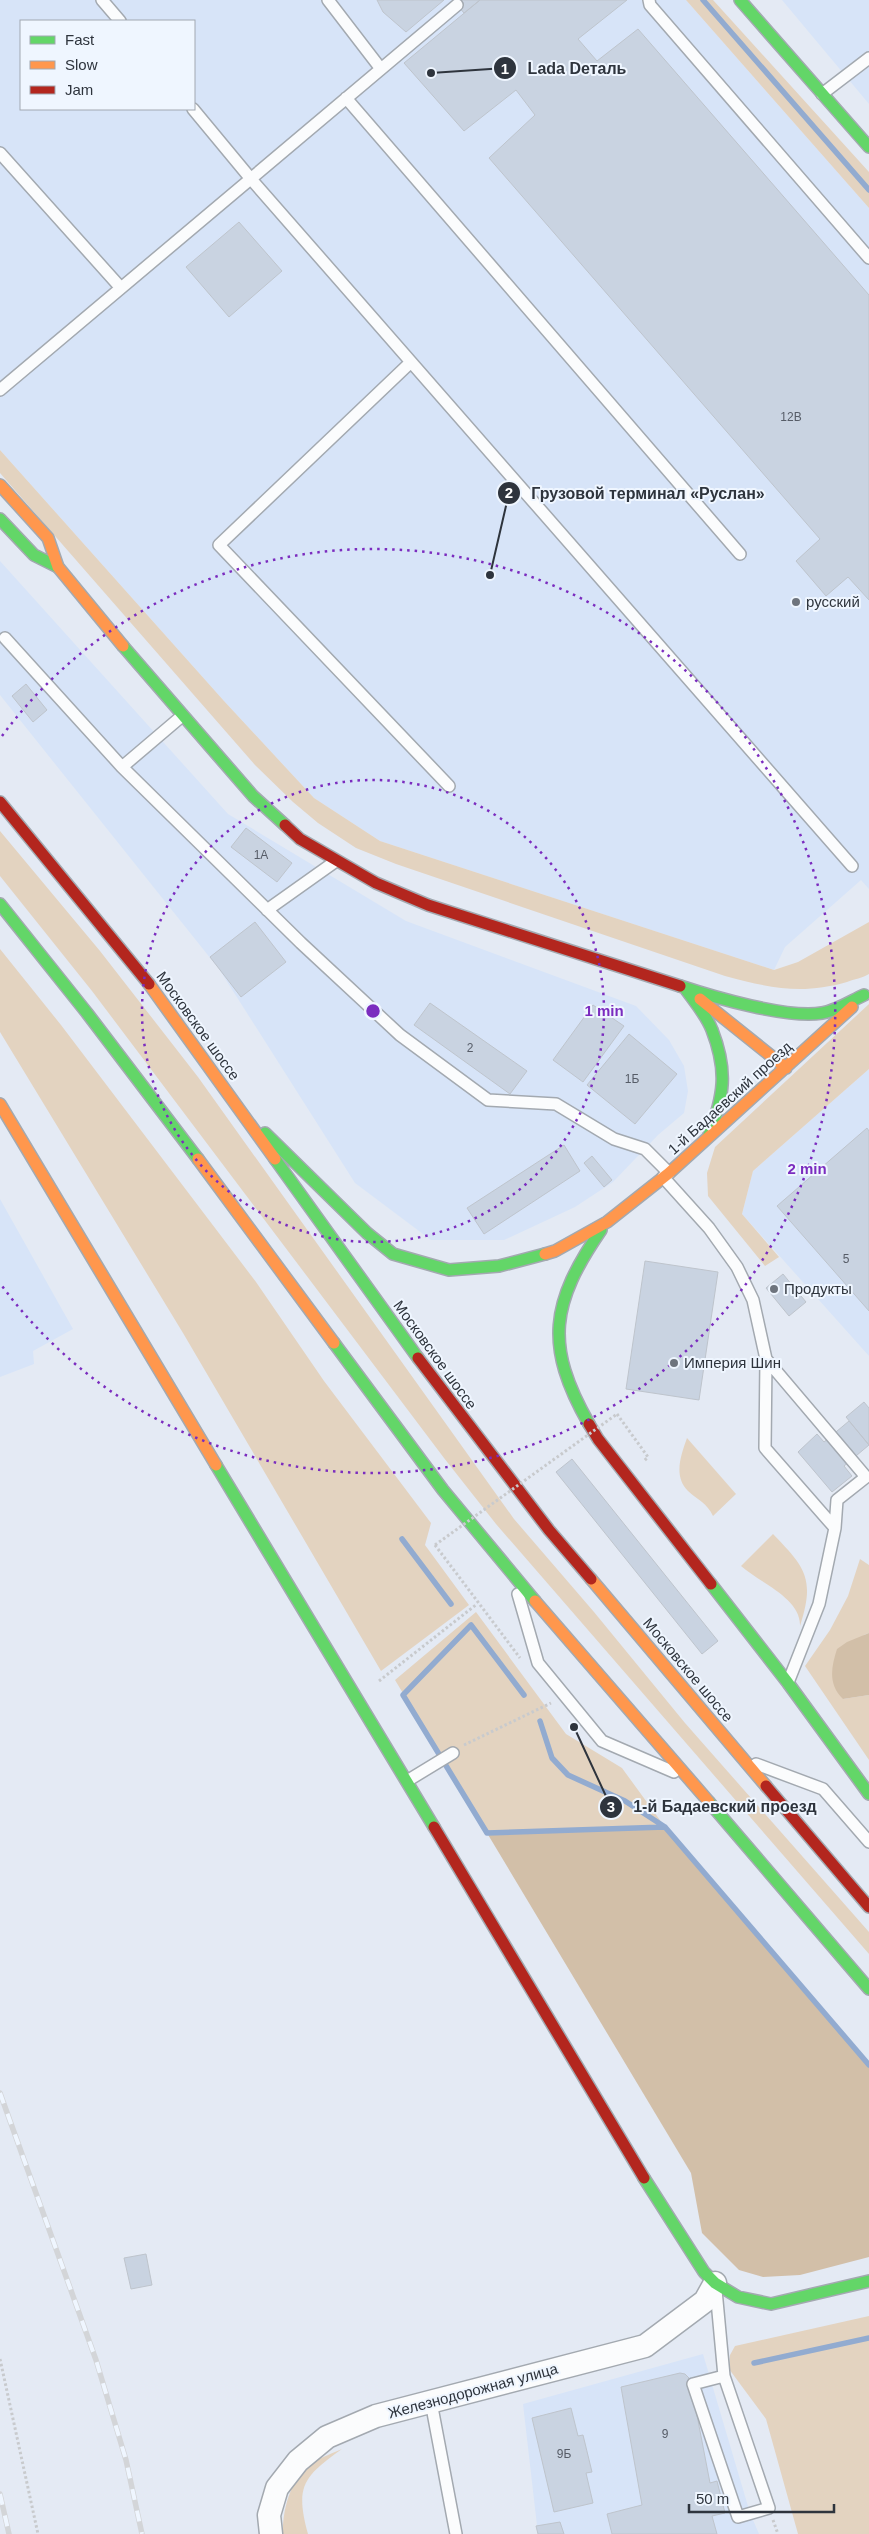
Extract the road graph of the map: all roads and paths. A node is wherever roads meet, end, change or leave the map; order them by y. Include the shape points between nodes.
1 (102, 0) edge
2 (328, 0) edge
3 (649, 0) edge
4 (740, 0) edge
5 (457, 5) dead end
6 (119, 20) edge
7 (869, 58) edge
8 (381, 69) junction
9 (822, 94) junction
10 (346, 98) junction
11 (194, 110) edge
12 (869, 147) edge
13 (0, 153) edge
14 (251, 179) junction
15 (869, 258) edge
16 (121, 288) junction
17 (411, 362) junction
18 (0, 390) edge
19 (0, 485) edge
20 (0, 519) edge
21 (740, 554) dead end
22 (58, 567) junction
23 (5, 638) dead end
24 (182, 716) junction
25 (122, 767) junction
26 (449, 786) dead end
27 (0, 802) edge
28 (336, 861) junction
29 (852, 866) dead end
30 (0, 904) edge
31 (267, 910) junction
32 (685, 988) junction
33 (867, 993) edge
34 (786, 1068) junction
35 (0, 1104) edge
36 (239, 1107) junction
37 (707, 1139) junction
38 (666, 1175) junction
39 (607, 1222) junction
40 (766, 1359) junction
41 (648, 1457) dead end
42 (835, 1528) junction
43 (512, 1575) junction
44 (469, 1593) dead end
45 (477, 1604) dead end
46 (379, 1681) dead end
47 (788, 1683) junction
48 (554, 1701) dead end
49 (453, 1753) joint
50 (746, 1760) junction
51 (688, 1778) junction
52 (407, 1781) junction
53 (869, 1794) edge
54 (869, 1842) edge
55 (869, 1907) edge
56 (854, 1972) junction
57 (869, 1989) edge
58 (869, 2001) edge
59 (869, 2281) edge
60 (715, 2283) junction
61 (0, 2359) edge
62 (724, 2376) junction
63 (431, 2402) junction
64 (38, 2534) edge
65 (271, 2534) edge
66 (456, 2534) edge

1 - 6 lane
2 - 8 lane
3 - 15 lane via 656,13
4 - 9 main road
5 - 8 lane
7 - 9 lane
8 - 10 lane
9 - 12 main road
10 - 14 lane
10 - 21 lane
11 - 14 lane
13 - 16 lane
14 - 16 lane
14 - 17 lane
16 - 18 lane
17 - 26 lane via 219,545
17 - 29 lane
19 - 22 main road via 48,538
20 - 22 main road via 34,555
22 - 24 main road
23 - 25 lane
24 - 25 lane
24 - 28 main road via 253,796 300,838
25 - 31 lane
27 - 36 main road, Московское шоссе via 136,967
28 - 31 lane
28 - 32 main road via 376,883 428,905
30 - 43 main road via 164,1114 442,1490
31 - 38 lane via 400,1035 488,1100 556,1104 614,1139 645,1149
32 - 33 main road via 787,1012 822,1013
32 - 34 main road
32 - 37 main road via 712,1029 723,1073 721,1104
33 - 34 main road, 1-й Бадаевский проезд
34 - 37 main road, 1-й Бадаевский проезд
35 - 52 main road
36 - 39 main road via 383,1248 420,1264 449,1270 527,1260 555,1250
36 - 50 main road, Московское шоссе via 433,1379 549,1530
37 - 38 main road, 1-й Бадаевский проезд
38 - 39 main road, 1-й Бадаевский проезд
38 - 40 lane via 737,1267 754,1300
39 - 47 main road via 583,1254 564,1288 557,1337 569,1385 598,1439
40 - 42 lane via 765,1448
40 - 42 lane via 866,1477 837,1500
41 - 44 path, bridge via 617,1414 434,1545
42 - 47 lane via 819,1604
43 - 51 main road
43 - 51 lane via 538,1663 602,1741
45 - 46 path
47 - 53 main road
48 - 49 path
49 - 52 lane
50 - 54 lane via 823,1789
50 - 55 main road, Московское шоссе
51 - 56 main road
52 - 60 main road via 670,2221 699,2266
56 - 57 main road
56 - 58 main road
59 - 60 main road via 770,2304 738,2297
60 - 62 lane
60 - 63 street, Железнодорожная улица via 705,2301 645,2346
61 - 64 path
62 - 62 lane via 768,2508 738,2517 693,2384
63 - 65 street, Железнодорожная улица via 359,2423 327,2437 305,2455 276,2488 269,2516
63 - 66 lane

